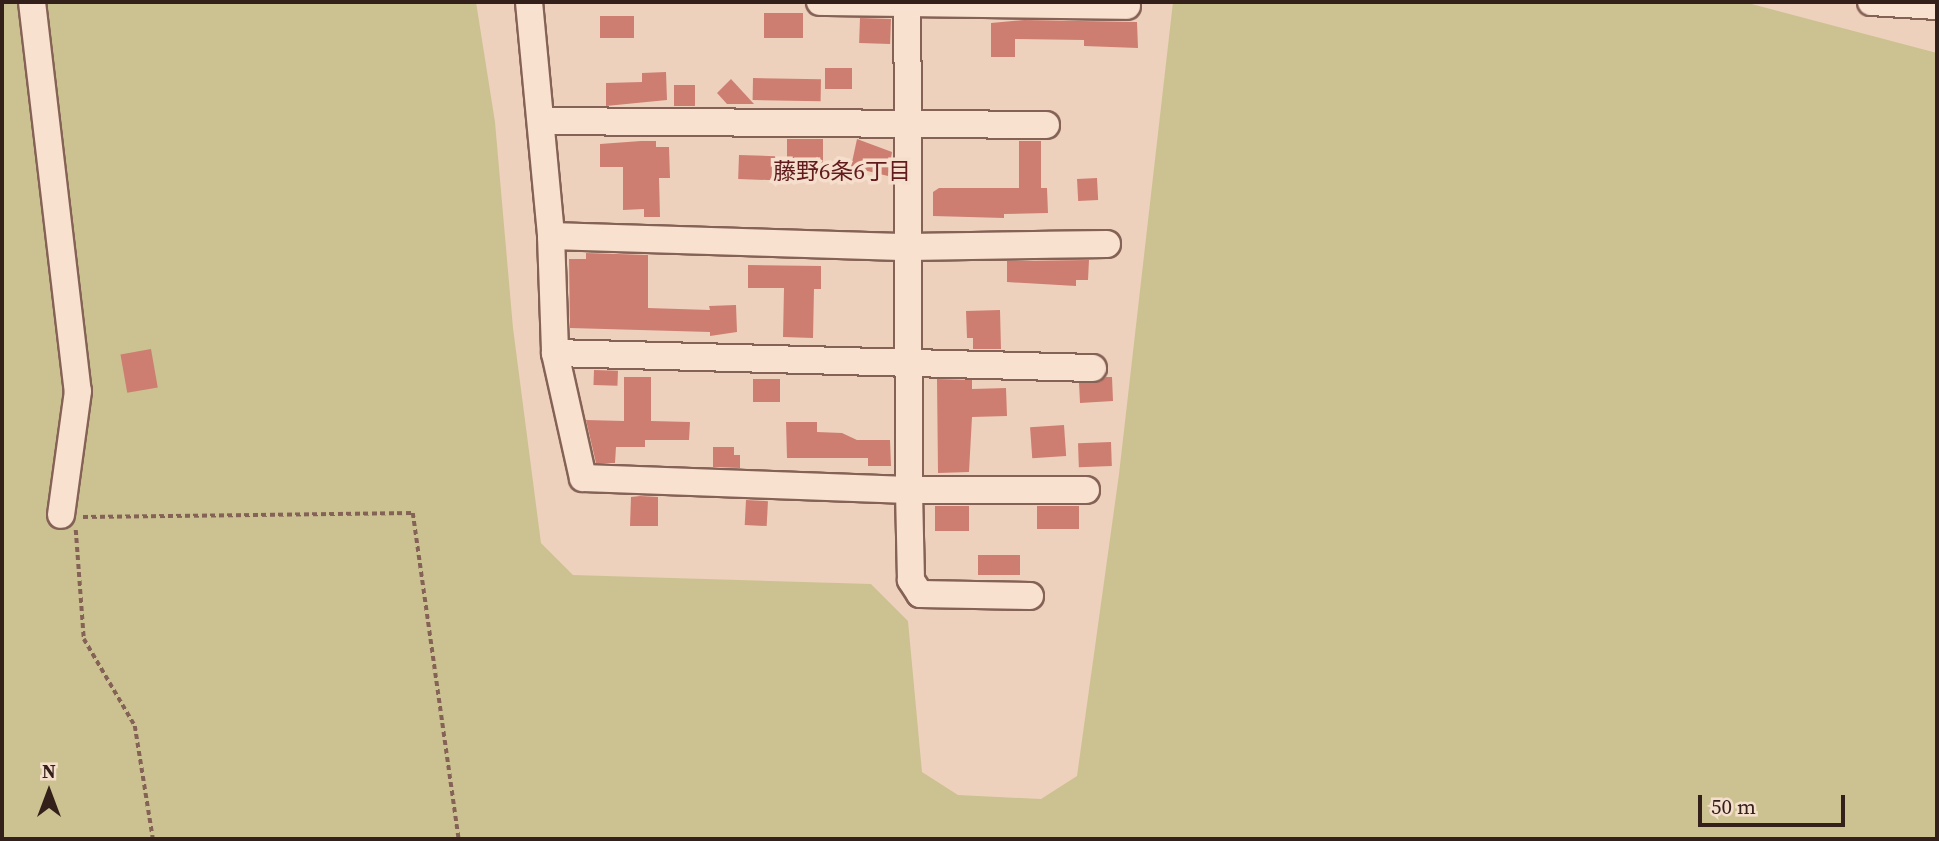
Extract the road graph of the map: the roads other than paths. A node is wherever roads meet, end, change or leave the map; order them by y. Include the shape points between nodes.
1 (32, 2) edge
2 (529, 2) edge
3 (820, 2) edge
4 (1881, 2) edge
5 (907, 3) edge
6 (1126, 6) dead end
7 (1937, 6) edge
8 (542, 121) junction
9 (908, 125) junction
10 (1046, 125) dead end
11 (551, 236) junction
12 (1107, 244) dead end
13 (909, 247) junction
14 (555, 353) junction
15 (909, 365) junction
16 (1093, 368) dead end
17 (909, 490) junction
18 (1086, 490) dead end
19 (68, 516) road end
20 (1030, 596) dead end

1 - 19 street via 78,391
2 - 8 street
3 - 5 street
4 - 7 street
5 - 6 street
5 - 9 street
8 - 9 street
8 - 11 street
9 - 10 street
9 - 13 street
11 - 13 street
11 - 14 street
12 - 13 street
13 - 15 street
14 - 15 street
14 - 17 street via 583,478
15 - 16 street
15 - 17 street
17 - 18 street
17 - 20 street via 911,580 920,594

